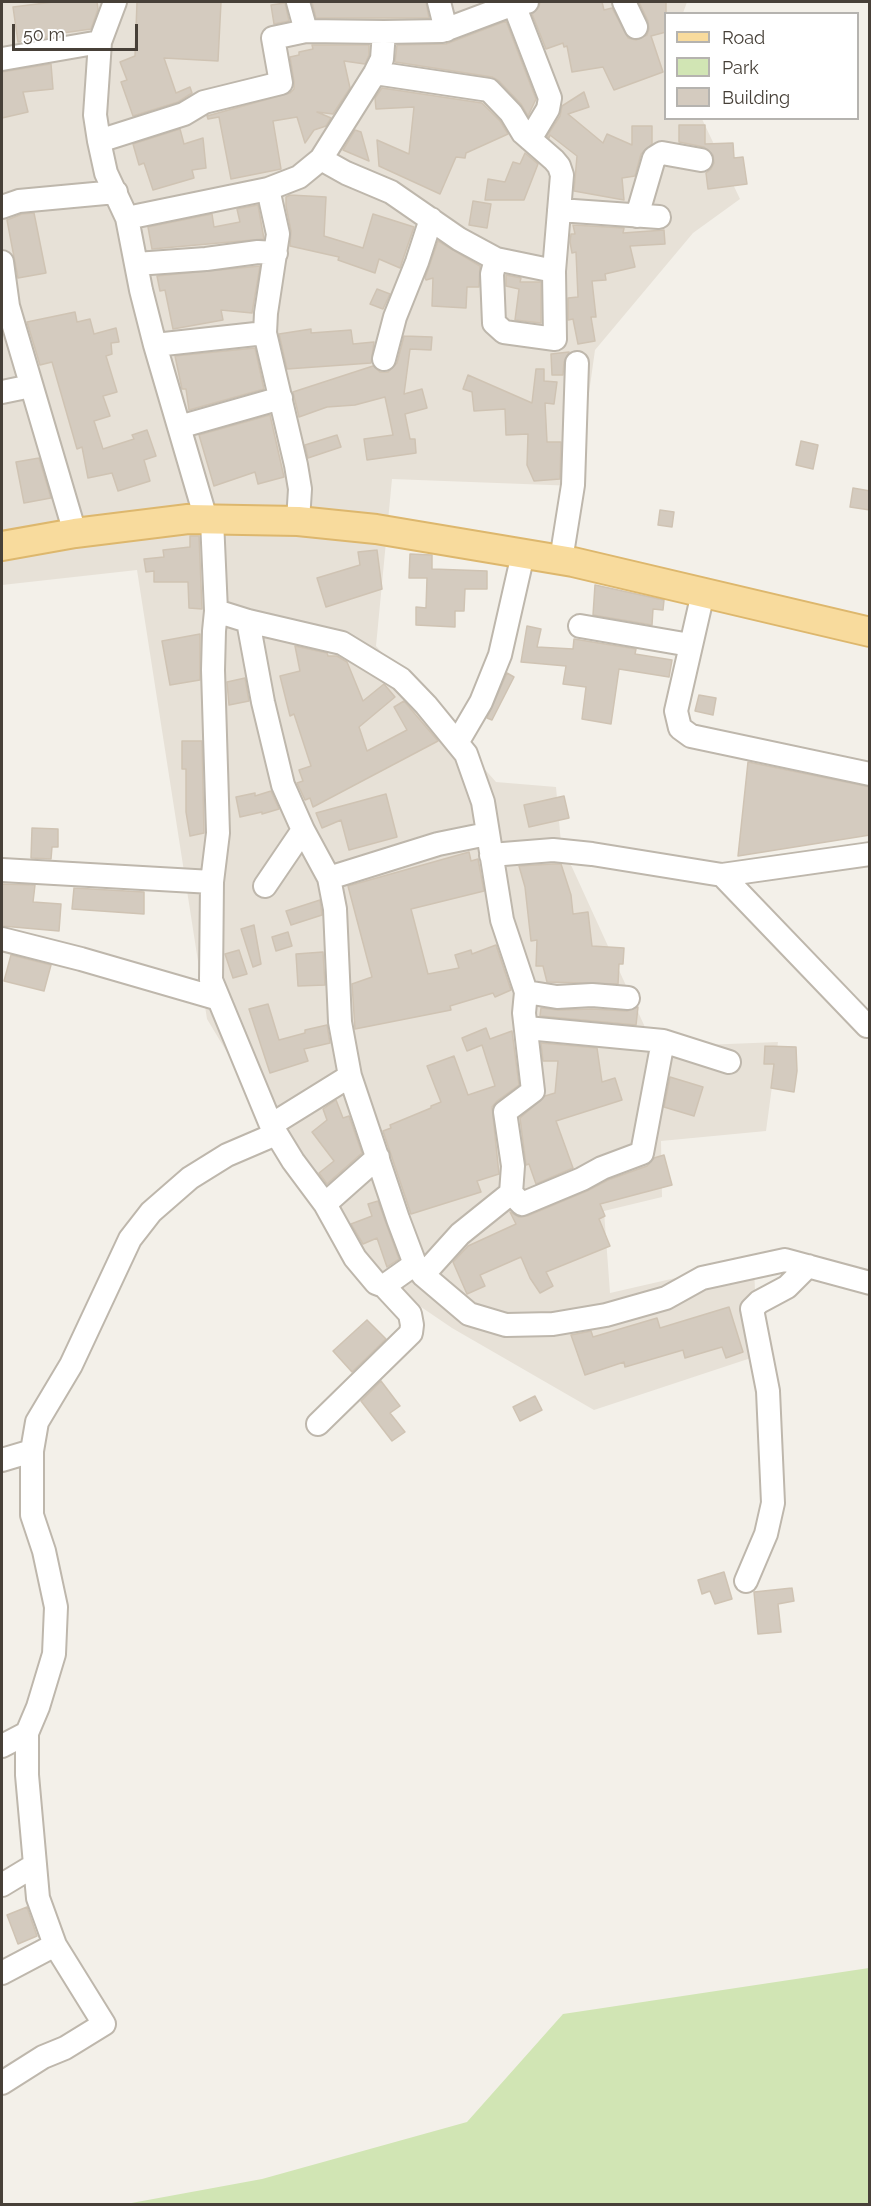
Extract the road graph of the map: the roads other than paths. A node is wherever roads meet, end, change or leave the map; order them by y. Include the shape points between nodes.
1 (115, 2) edge
2 (298, 2) edge
3 (439, 2) edge
4 (518, 2) edge
5 (624, 2) edge
6 (636, 27) dead end
7 (306, 30) junction
8 (446, 30) junction
9 (384, 32) junction
10 (100, 42) junction
11 (2, 59) edge
12 (375, 73) junction
13 (530, 139) junction
14 (99, 141) junction
15 (321, 159) junction
16 (701, 160) dead end
17 (268, 189) junction
18 (116, 192) junction
19 (2, 207) edge
20 (559, 210) junction
21 (127, 218) junction
22 (431, 219) junction
23 (276, 253) junction
24 (496, 259) junction
25 (2, 262) edge
26 (136, 264) junction
27 (554, 271) junction
28 (5, 307) edge
29 (265, 333) junction
30 (155, 345) junction
31 (384, 359) dead end
32 (577, 363) dead end
33 (32, 386) junction
34 (2, 392) edge
35 (281, 398) junction
36 (179, 427) junction
37 (209, 520) junction
38 (298, 521) junction
39 (75, 533) junction
40 (2, 546) edge
41 (523, 554) junction
42 (561, 560) junction
43 (703, 593) junction
44 (216, 611) junction
45 (248, 621) junction
46 (580, 626) dead end
47 (870, 632) edge
48 (690, 645) junction
49 (457, 743) junction
50 (870, 774) edge
51 (303, 830) junction
52 (489, 844) junction
53 (870, 854) edge
54 (2, 870) edge
55 (722, 875) junction
56 (329, 878) junction
57 (212, 882) junction
58 (265, 886) dead end
59 (2, 939) edge
60 (526, 992) junction
61 (628, 998) dead end
62 (219, 999) junction
63 (867, 1026) dead end
64 (527, 1028) junction
65 (663, 1041) junction
66 (729, 1062) dead end
67 (350, 1076) junction
68 (273, 1129) junction
69 (378, 1157) junction
70 (511, 1193) junction
71 (325, 1204) junction
72 (808, 1266) junction
73 (419, 1269) junction
74 (870, 1283) edge
75 (384, 1286) junction
76 (318, 1424) dead end
77 (32, 1451) junction
78 (2, 1460) edge
79 (746, 1581) dead end
80 (27, 1734) junction
81 (2, 1746) edge
82 (35, 1865) junction
83 (2, 1886) edge
84 (55, 1945) junction
85 (2, 1973) edge
86 (2, 2083) edge

1 - 10 street
2 - 7 street
3 - 8 street
4 - 8 street
4 - 13 street via 550,98 548,110
5 - 6 street
7 - 9 street
7 - 14 street via 273,38 282,83 204,102 184,114
8 - 9 street
9 - 12 street via 382,59
10 - 11 street
10 - 14 street via 95,115
12 - 13 street via 489,90
12 - 15 street
13 - 20 street via 559,166
14 - 18 street via 106,172
15 - 17 street via 299,177
15 - 22 street via 391,192
16 - 20 street via 662,153 654,158 648,216
17 - 21 street
17 - 23 street via 278,234
18 - 19 street via 19,201
18 - 21 street
20 - 27 street
21 - 26 street
22 - 24 street via 459,240
22 - 31 street via 395,316
23 - 26 street
23 - 29 street
24 - 27 street
24 - 27 street via 492,273 494,323 504,332 555,339
25 - 28 street
26 - 30 street
28 - 33 street
29 - 30 street
29 - 35 street
30 - 36 street
32 - 42 street via 573,485
33 - 34 street
33 - 39 street
35 - 36 street
35 - 38 street via 300,489
36 - 37 street
37 - 38 main road
37 - 39 main road via 188,519
37 - 44 street
38 - 41 main road via 376,528
39 - 40 main road
41 - 42 main road
41 - 49 street via 500,656 481,702
42 - 43 main road
43 - 47 main road
43 - 48 street
44 - 45 street
44 - 57 street via 213,670 218,833
45 - 49 street via 342,643 401,679
45 - 51 street via 283,785
46 - 48 street
48 - 50 street via 676,711 681,728 691,736
49 - 52 street via 466,754 483,801
51 - 56 street
51 - 58 street
52 - 55 street via 592,854
52 - 56 street via 438,844
52 - 60 street via 502,920
53 - 55 street
54 - 57 street
55 - 63 street
56 - 67 street via 340,1022
57 - 62 street via 212,980
59 - 62 street
60 - 61 street via 556,998
60 - 64 street
62 - 68 street
64 - 65 street
64 - 70 street via 533,1091 504,1112 513,1166
65 - 66 street
65 - 70 street via 642,1153 522,1204
67 - 68 street
67 - 69 street
68 - 71 street
68 - 77 street via 190,1178 151,1212 130,1239 71,1365 37,1422
69 - 71 street
69 - 73 street
70 - 73 street
71 - 75 street via 355,1258 376,1283
72 - 73 street via 785,1260 748,1266 702,1278 666,1298 606,1315 552,1324 506,1325 469,1314
72 - 74 street
72 - 79 street via 787,1287 752,1309 768,1391 773,1503 766,1534
73 - 75 street
75 - 76 street via 410,1314 411,1333
77 - 78 street
77 - 80 street via 32,1515 56,1607 54,1654
80 - 81 street
80 - 82 street
82 - 83 street
82 - 84 street via 38,1898
84 - 85 street
84 - 86 street via 104,2024

